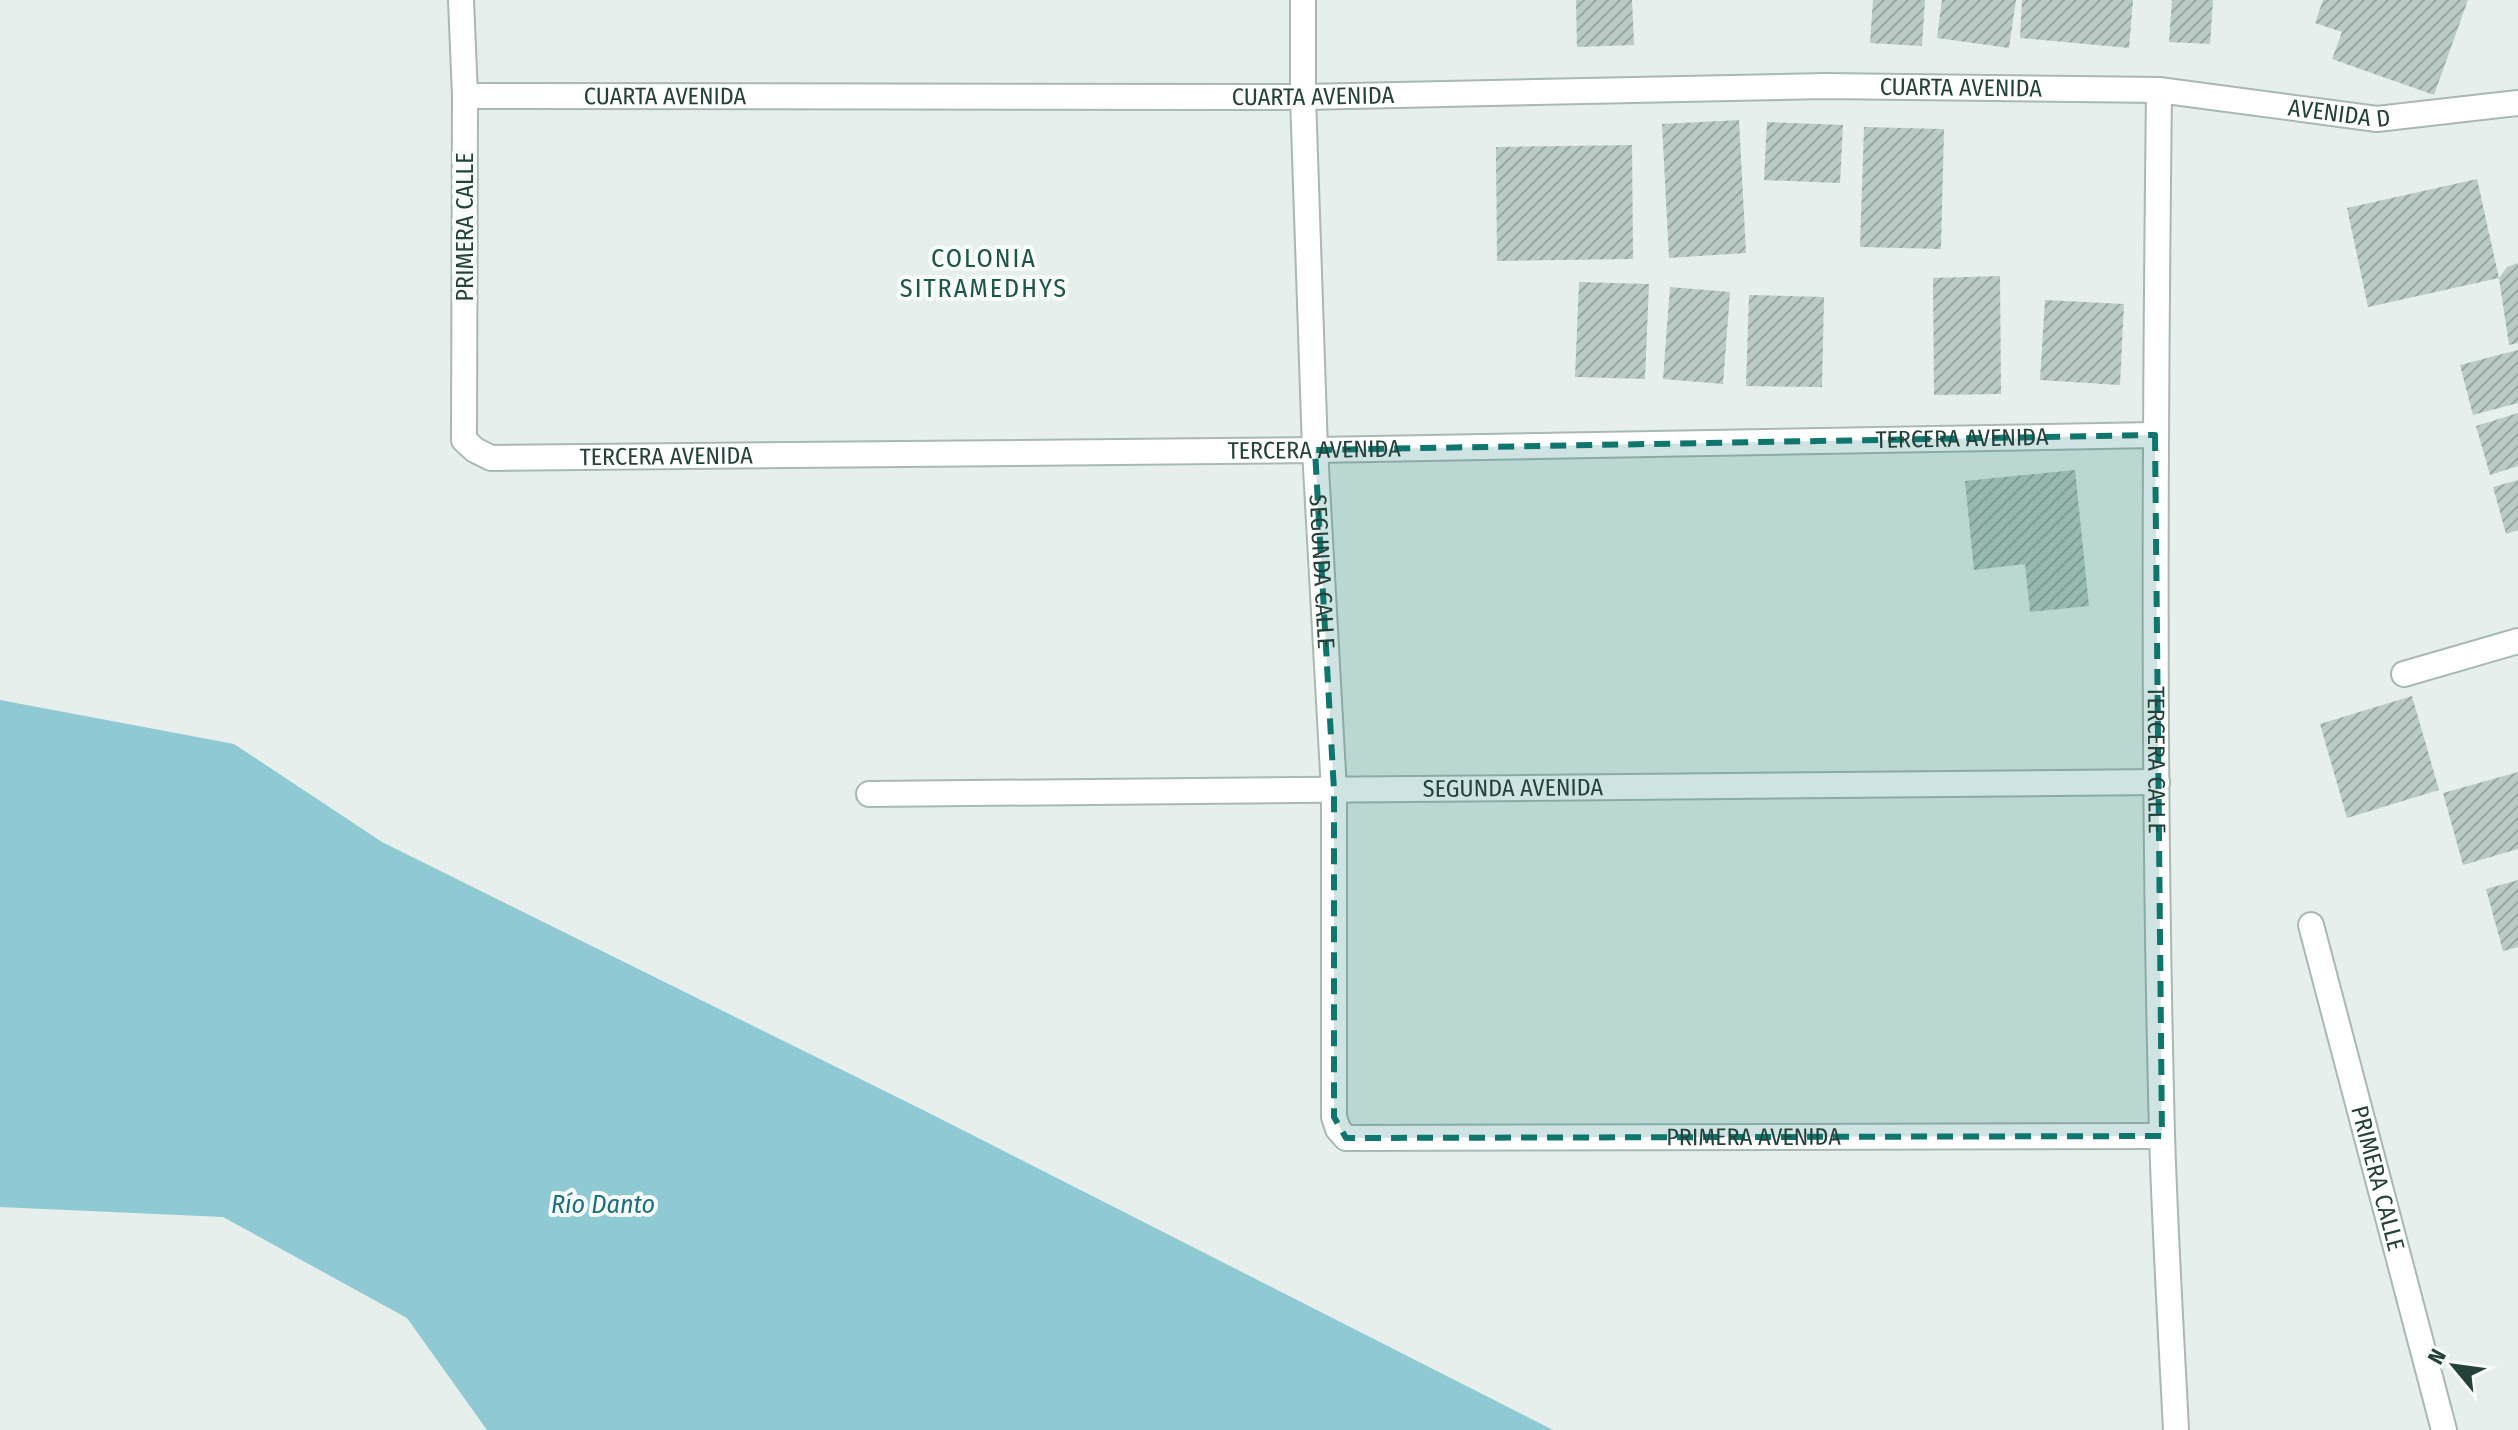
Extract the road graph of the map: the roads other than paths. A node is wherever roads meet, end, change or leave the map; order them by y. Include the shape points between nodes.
1 (461, 0) edge
2 (1303, 0) edge
3 (2159, 90) junction
4 (465, 96) junction
5 (1303, 97) junction
6 (2518, 103) edge
7 (2155, 435) junction
8 (475, 450) joint
9 (1315, 450) junction
10 (2518, 641) edge
11 (2404, 674) dead end
12 (2157, 782) junction
13 (1334, 791) junction
14 (869, 794) dead end
15 (2311, 925) dead end
16 (2162, 1136) junction
17 (1346, 1138) joint
18 (2176, 1430) edge
19 (2444, 1430) edge

1 - 4 street, PRIMERA CALLE
2 - 5 street, SEGUNDA CALLE
3 - 5 street, CUARTA AVENIDA via 1825,86
3 - 6 street, AVENIDA D via 2377,119
3 - 7 street, TERCERA CALLE
4 - 5 street, CUARTA AVENIDA
4 - 8 street, PRIMERA CALLE via 464,440
5 - 9 street, SEGUNDA CALLE
7 - 9 street, TERCERA AVENIDA
7 - 12 street, TERCERA CALLE
8 - 9 street, TERCERA AVENIDA via 491,458
9 - 13 street, SEGUNDA CALLE
10 - 11 street
12 - 13 street, SEGUNDA AVENIDA
12 - 16 street, TERCERA CALLE
13 - 14 street, SEGUNDA AVENIDA
13 - 17 street, SEGUNDA CALLE via 1334,1117
15 - 19 street, PRIMERA CALLE
16 - 17 street, PRIMERA AVENIDA
16 - 18 street, TERCERA CALLE

